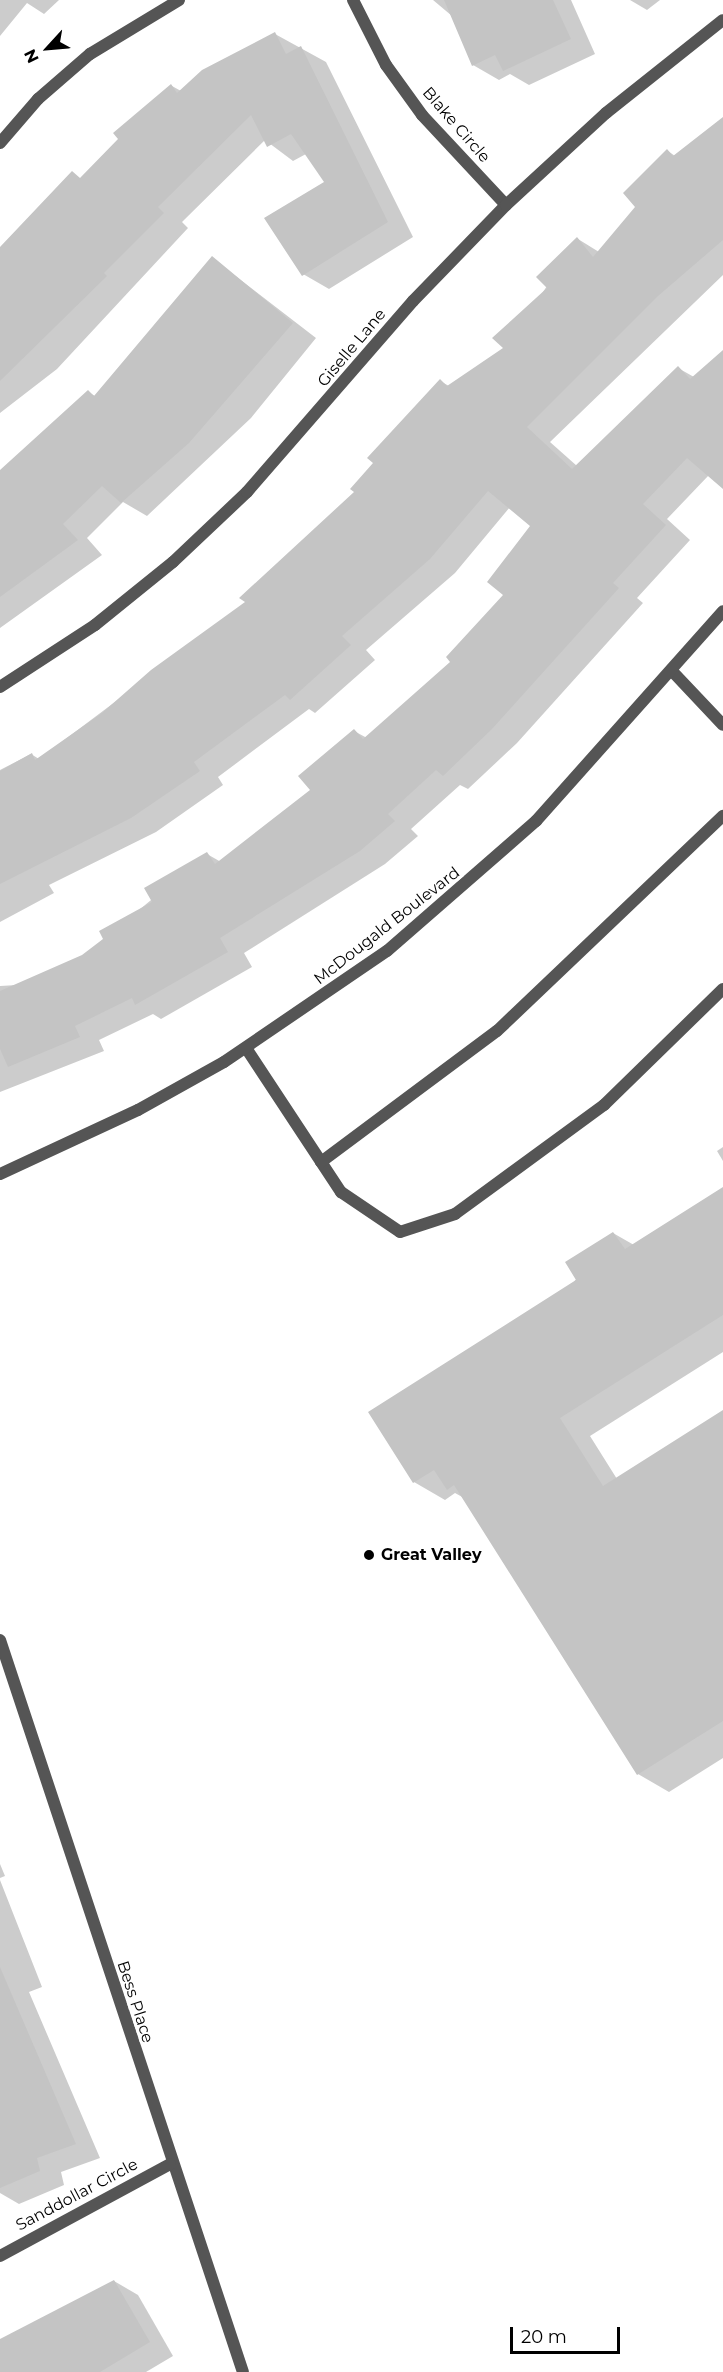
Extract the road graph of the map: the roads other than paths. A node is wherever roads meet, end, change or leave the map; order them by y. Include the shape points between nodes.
1 (179, 0) edge
2 (353, 0) edge
3 (723, 20) edge
4 (0, 143) edge
5 (506, 205) junction
6 (723, 611) edge
7 (672, 671) junction
8 (0, 687) edge
9 (723, 725) edge
10 (723, 816) edge
11 (723, 989) edge
12 (246, 1048) junction
13 (321, 1162) junction
14 (0, 1174) edge
15 (1, 1645) edge
16 (170, 2164) junction
17 (0, 2256) edge
18 (243, 2372) edge

1 - 4 street via 90,54 38,99
2 - 5 street, Blake Circle via 386,65 422,115
3 - 5 street, Giselle Lane via 606,113
5 - 8 street, Giselle Lane via 413,301 247,492 95,625
6 - 7 street, McDougald Boulevard
7 - 9 street
7 - 12 street, McDougald Boulevard via 544,813 464,888 387,951
10 - 13 street via 497,1031
11 - 13 street via 604,1105 455,1214 400,1232 341,1192
12 - 13 street
12 - 14 street, McDougald Boulevard via 138,1110
15 - 16 street, Bess Place
16 - 17 street, Sanddollar Circle
16 - 18 street, Bess Place

